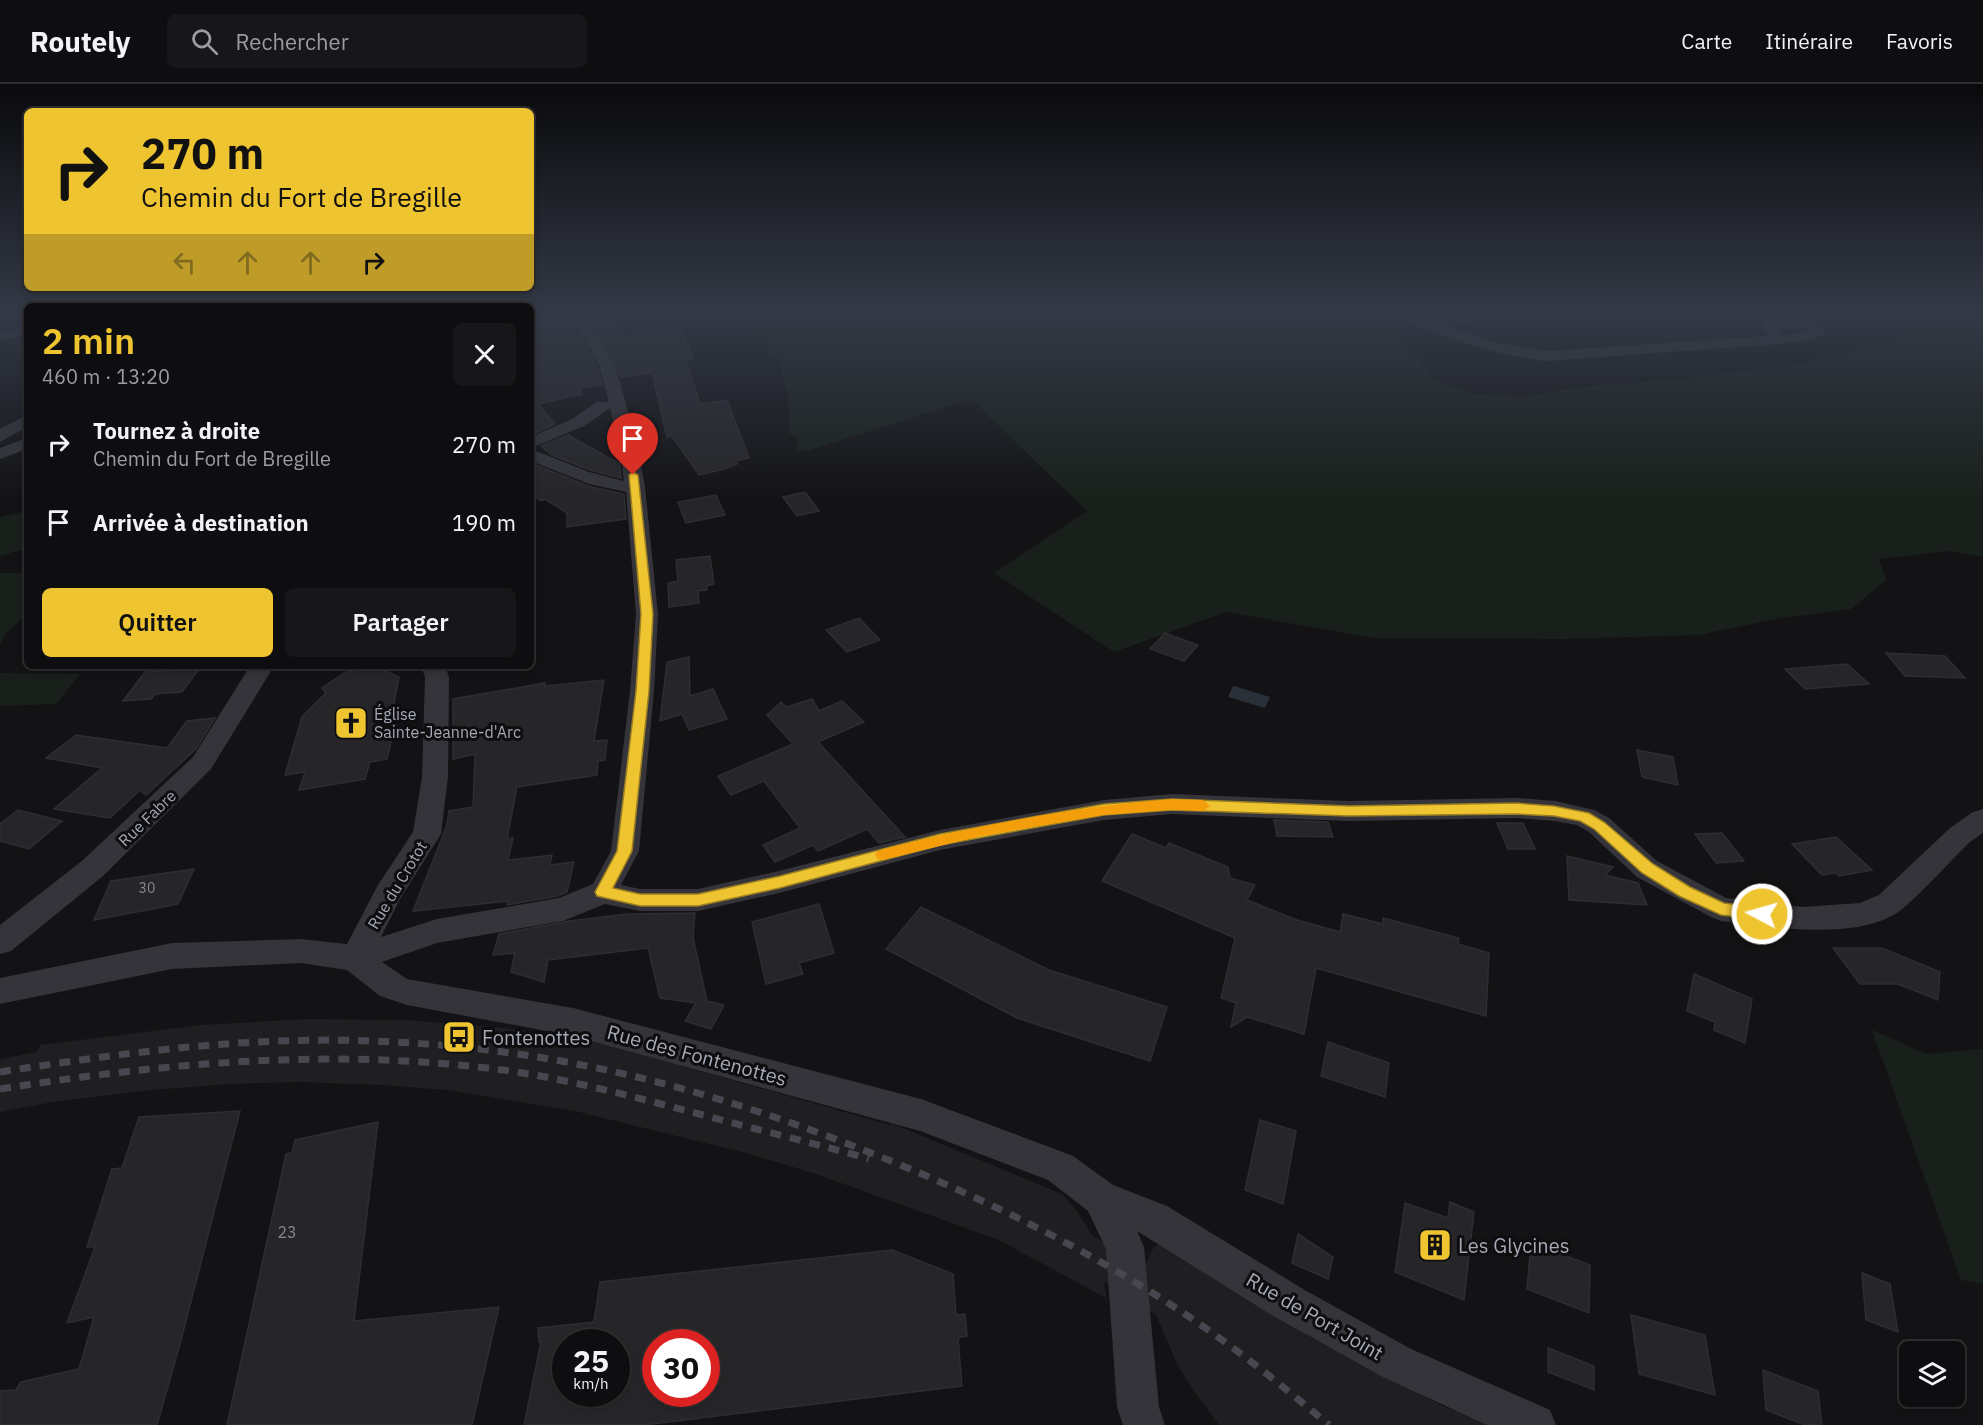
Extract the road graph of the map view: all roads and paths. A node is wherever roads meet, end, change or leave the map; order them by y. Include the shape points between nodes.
1 (610, 375) edge
2 (603, 406) dead end
3 (24, 422) edge
4 (0, 437) edge
5 (534, 441) edge
6 (24, 444) edge
7 (0, 454) edge
8 (534, 455) edge
9 (636, 487) junction
10 (259, 669) edge
11 (434, 669) edge
12 (1983, 819) edge
13 (603, 892) junction
14 (0, 942) edge
15 (355, 958) junction
16 (0, 991) edge
17 (1101, 1198) junction
18 (1144, 1425) edge
19 (1535, 1425) edge

1 - 9 street
2 - 5 street via 563,430
3 - 4 street
6 - 7 street
8 - 9 street via 617,487
9 - 13 street via 647,614 642,691 625,851
10 - 14 street, Rue Fabre via 202,763 93,868
11 - 15 street, Rue du Crotot via 435,777 427,834 388,893
12 - 13 street via 1960,835 1889,903 1863,914 1802,919 1721,909 1647,868 1599,825 1584,817 1516,808 1349,811 1172,804 1104,810 940,840 698,900 640,900
13 - 15 street via 563,909 437,931
15 - 16 street via 301,951 172,956
15 - 17 street, Rue des Fontenottes via 391,987 407,992 573,1022 921,1115 1060,1168
17 - 18 street via 1125,1247 1138,1407
17 - 19 street, Rue de Port Joint via 1154,1219 1289,1303 1397,1363

